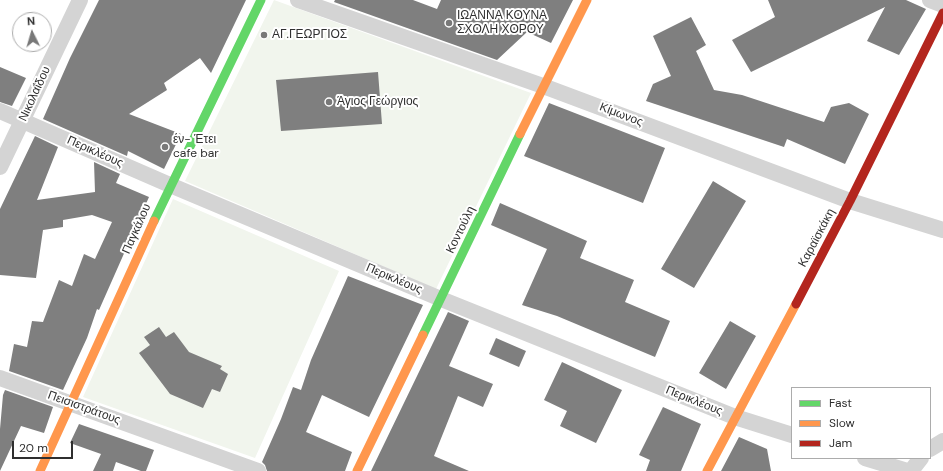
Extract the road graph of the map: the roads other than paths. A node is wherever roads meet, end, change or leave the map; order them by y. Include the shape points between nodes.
1 (80, 0) edge
2 (261, 0) edge
3 (298, 0) edge
4 (587, 0) edge
5 (930, 0) edge
6 (943, 4) edge
7 (943, 13) edge
8 (543, 86) junction
9 (0, 111) edge
10 (23, 120) junction
11 (0, 167) edge
12 (170, 185) junction
13 (850, 201) junction
14 (943, 230) edge
15 (441, 299) junction
16 (0, 378) edge
17 (72, 404) junction
18 (735, 417) junction
19 (791, 435) edge
20 (943, 441) edge
21 (931, 448) edge
22 (868, 459) edge
23 (920, 459) edge
24 (40, 471) edge
25 (258, 471) edge
26 (358, 471) edge
27 (707, 471) edge
28 (907, 471) edge
29 (911, 471) edge

1 - 10 street, Νικολαΐδου
2 - 12 main road, Παγκάλου
3 - 8 street, Κίμωνος
4 - 8 main road, Κοντούλη
5 - 6 street
7 - 13 main road, Καραϊσκάκη
8 - 13 street, Κίμωνος
8 - 15 main road, Κοντούλη
9 - 10 street, Περικλέους
10 - 11 street, Νικολαΐδου
10 - 12 street, Περικλέους
12 - 15 street, Περικλέους
12 - 17 main road, Παγκάλου
13 - 14 street, Κίμωνος
13 - 18 main road, Καραϊσκάκη
15 - 18 street, Περικλέους
15 - 26 main road, Κοντούλη
16 - 17 street, Πεισιστράτους
17 - 24 main road, Παγκάλου
17 - 25 street, Πεισιστράτους
18 - 19 street, Περικλέους
18 - 27 main road, Καραϊσκάκη
20 - 21 street
22 - 28 street
23 - 29 street

